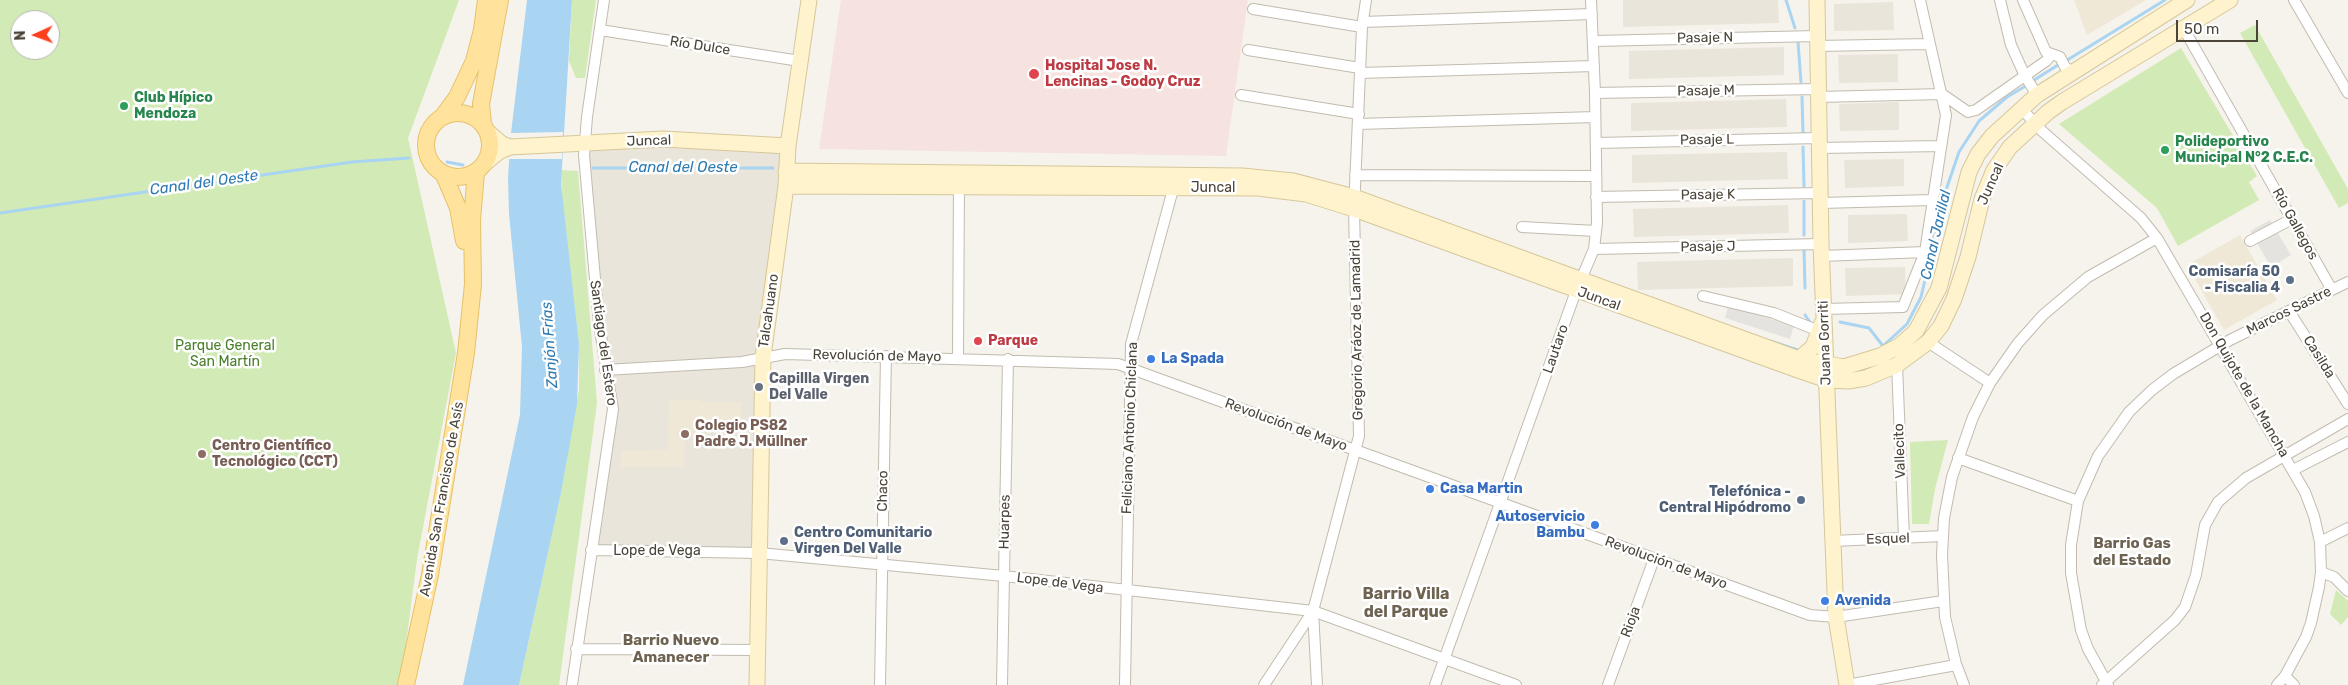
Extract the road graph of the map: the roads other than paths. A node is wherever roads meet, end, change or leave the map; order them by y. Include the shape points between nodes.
1 (486, 0) edge
2 (500, 0) edge
3 (604, 0) edge
4 (809, 0) edge
5 (1366, 0) edge
6 (1591, 0) edge
7 (1817, 0) edge
8 (1920, 0) edge
9 (2000, 0) edge
10 (2023, 0) edge
11 (2187, 0) edge
12 (2230, 0) edge
13 (2294, 0) edge
14 (1253, 9) dead end
15 (1592, 14) junction
16 (1363, 24) junction
17 (2184, 29) junction
18 (600, 30) junction
19 (1594, 41) junction
20 (1817, 41) junction
21 (1929, 44) junction
22 (1248, 50) dead end
23 (2051, 55) junction
24 (800, 62) junction
25 (1594, 66) junction
26 (1360, 70) junction
27 (2073, 72) junction
28 (2025, 76) junction
29 (1595, 93) junction
30 (1818, 93) junction
31 (2348, 93) edge
32 (1942, 94) junction
33 (1241, 95) dead end
34 (2037, 95) junction
35 (2020, 108) junction
36 (443, 116) junction
37 (1595, 117) junction
38 (1358, 119) junction
39 (2034, 123) junction
40 (486, 128) junction
41 (1596, 143) junction
42 (1819, 143) junction
43 (584, 144) junction
44 (788, 146) junction
45 (1941, 146) junction
46 (510, 147) junction
47 (480, 168) junction
48 (444, 175) junction
49 (1355, 175) junction
50 (1596, 176) junction
51 (786, 179) junction
52 (959, 180) junction
53 (1175, 182) junction
54 (1596, 197) junction
55 (1820, 198) junction
56 (1932, 200) junction
57 (1354, 203) junction
58 (2292, 219) junction
59 (1522, 227) dead end
60 (1596, 231) junction
61 (2157, 238) junction
62 (2250, 242) dead end
63 (1594, 250) junction
64 (1822, 250) junction
65 (1925, 252) junction
66 (2348, 282) edge
67 (1579, 286) junction
68 (2332, 290) junction
69 (1703, 296) dead end
70 (2289, 311) junction
71 (1824, 312) junction
72 (470, 313) junction
73 (1819, 331) junction
74 (1928, 342) junction
75 (2220, 345) junction
76 (886, 356) junction
77 (763, 357) junction
78 (958, 358) junction
79 (1008, 359) junction
80 (1799, 359) junction
81 (1897, 365) junction
82 (1130, 367) junction
83 (606, 370) junction
84 (1826, 372) junction
85 (1990, 383) junction
86 (2348, 404) edge
87 (2348, 418) edge
88 (2348, 442) edge
89 (1355, 450) junction
90 (2284, 455) junction
91 (1958, 458) junction
92 (2293, 470) junction
93 (2078, 501) junction
94 (1501, 504) junction
95 (2348, 528) edge
96 (1943, 536) junction
97 (1904, 538) junction
98 (1833, 541) junction
99 (2320, 542) junction
100 (591, 550) junction
101 (759, 552) junction
102 (1654, 559) junction
103 (882, 563) junction
104 (2321, 572) junction
105 (1004, 576) junction
106 (1127, 591) junction
107 (2348, 591) edge
108 (1943, 601) junction
109 (1313, 611) junction
110 (1836, 617) junction
111 (576, 649) junction
112 (757, 650) junction
113 (1445, 658) junction
114 (1956, 665) junction
115 (2285, 676) junction
116 (2105, 684) edge
117 (406, 685) edge
118 (572, 685) edge
119 (757, 685) edge
120 (880, 685) edge
121 (1002, 685) edge
122 (1125, 685) edge
123 (1264, 685) edge
124 (1317, 685) edge
125 (1435, 685) edge
126 (1516, 685) edge
127 (1608, 685) edge
128 (1847, 685) edge
129 (1964, 685) edge
130 (2277, 685) edge
131 (2294, 685) edge

1 - 36 main road via 474,61 457,97
2 - 40 main road via 481,104
3 - 18 street, Santiago del Estero
4 - 24 street, Talcahuano
5 - 16 street, Gregorio Aráoz de Lamadrid
6 - 15 street, Lautaro
7 - 20 street, Juana Gorriti
8 - 21 street
9 - 28 street via 2011,45
10 - 23 street via 2046,52
11 - 27 street, Juncal
12 - 17 street, Juncal
13 - 31 street
14 - 16 street
15 - 16 street
15 - 19 street, Lautaro
16 - 26 street, Gregorio Aráoz de Lamadrid
17 - 39 street, Juncal via 2062,102
17 - 58 street, Río Gallegos
18 - 24 street, Río Dulce
18 - 43 street, Santiago del Estero
19 - 20 street, Pasaje N
19 - 25 street, Lautaro
20 - 21 street, Pasaje N
20 - 30 street, Juana Gorriti
21 - 32 street
22 - 26 street
23 - 27 street via 2060,57 2065,67
23 - 28 street
24 - 44 street, Talcahuano
25 - 26 street
25 - 29 street, Lautaro
26 - 38 street, Gregorio Aráoz de Lamadrid
27 - 34 street, Juncal
28 - 32 street via 1976,110 1968,112
28 - 34 street
29 - 30 street, Pasaje M
29 - 37 street, Lautaro
30 - 32 street, Pasaje M
30 - 42 street, Juana Gorriti
32 - 45 street via 1946,121
33 - 38 street
34 - 35 street, Juncal
35 - 39 street, Don Quijote de la Mancha
35 - 84 street, Juncal via 1978,154 1969,172 1939,288 1916,331 1899,346 1880,356
36 - 40 main road via 453,112 466,113
36 - 48 main road via 434,122 425,140 429,160
37 - 38 street
37 - 41 street, Lautaro
38 - 49 street, Gregorio Aráoz de Lamadrid
39 - 61 street, Don Quijote de la Mancha via 2141,218
39 - 74 street, Juncal via 2010,147 1994,170 1982,199 1954,299 1941,326
40 - 46 street via 502,144
40 - 47 main road via 489,154
41 - 42 street, Pasaje L
41 - 50 street, Lautaro
42 - 45 street, Pasaje L
42 - 55 street, Juana Gorriti
43 - 44 street, Juncal via 663,139
43 - 46 street, Juncal
43 - 83 street, Santiago del Estero via 593,277
44 - 51 street, Talcahuano
45 - 56 street
46 - 47 street, Juncal
47 - 48 main road via 466,177
47 - 72 main road, Avenida San Francisco de Asís via 472,220
48 - 72 main road, Avenida San Francisco de Asís via 462,222
49 - 50 street
49 - 57 street, Gregorio Aráoz de Lamadrid
50 - 54 street, Lautaro
51 - 52 street, Juncal
51 - 77 street, Talcahuano
52 - 53 street, Juncal
52 - 78 street
53 - 57 street, Juncal via 1285,191
53 - 82 street, Feliciano Antonio Chiclana via 1130,344
54 - 55 street, Pasaje K
54 - 60 street, Lautaro
55 - 56 street, Pasaje K
55 - 64 street, Juana Gorriti
56 - 65 street
57 - 67 street, Juncal
57 - 89 street, Gregorio Aráoz de Lamadrid via 1359,436
58 - 62 street
58 - 68 street, Río Gallegos
59 - 60 street
60 - 63 street, Lautaro
61 - 75 street, Don Quijote de la Mancha
61 - 85 street via 2088,277 2057,302 2018,343
63 - 64 street, Pasaje J
63 - 67 street, Lautaro
64 - 65 street, Pasaje J
64 - 71 street, Juana Gorriti
65 - 71 street via 1903,307
66 - 68 street, Marcos Sastre
67 - 80 street, Juncal
67 - 84 street, Juncal
67 - 94 street, Lautaro
68 - 70 street, Marcos Sastre
69 - 73 street via 1774,313
70 - 75 street, Marcos Sastre
70 - 86 street, Casilda
71 - 73 street
71 - 84 street, Juana Gorriti
72 - 117 main road, Avenida San Francisco de Asís via 430,575
73 - 80 street via 1813,347
74 - 81 street, Juncal
74 - 85 street
75 - 90 street, Don Quijote de la Mancha
75 - 93 street, Marcos Sastre via 2173,374 2129,412 2098,456
76 - 77 street, Revolución de Mayo via 785,354
76 - 78 street, Revolución de Mayo
76 - 103 street, Chaco
77 - 83 street, Revolución de Mayo via 742,362
77 - 101 street, Talcahuano
78 - 79 street, Revolución de Mayo
79 - 82 street, Revolución de Mayo via 1105,362
79 - 105 street, Huarpes
80 - 84 street, Juncal
81 - 84 street, Juncal via 1866,378 1848,381
81 - 97 street, Vallecito
82 - 89 street, Revolución de Mayo
82 - 106 street, Feliciano Antonio Chiclana
83 - 100 street, Santiago del Estero via 613,410
84 - 98 street, Juana Gorriti
85 - 91 street
87 - 90 street
88 - 92 street
89 - 94 street, Revolución de Mayo
89 - 109 street, Gregorio Aráoz de Lamadrid
90 - 92 street, Don Quijote de la Mancha
90 - 116 street via 2246,478 2218,502 2205,525 2196,576 2185,606 2175,620
91 - 93 street
91 - 96 street
92 - 99 street, Don Quijote de la Mancha via 2314,516
93 - 116 street, Marcos Sastre via 2071,545 2072,590 2081,630
94 - 102 street, Revolución de Mayo
94 - 113 street, Lautaro
95 - 99 street
96 - 97 street, Esquel
96 - 108 street
97 - 98 street, Esquel
98 - 110 street, Juana Gorriti
99 - 104 street, Don Quijote de la Mancha
100 - 101 street, Lope de Vega
100 - 111 street, Santiago del Estero
101 - 103 street, Lope de Vega
101 - 112 street, Talcahuano
102 - 110 street, Revolución de Mayo via 1810,615
102 - 127 street, Rioja
103 - 105 street, Lope de Vega
103 - 120 street, Chaco
104 - 107 street via 2334,577
104 - 115 street, Don Quijote de la Mancha via 2311,623
105 - 106 street, Lope de Vega
105 - 121 street, Huarpes
106 - 109 street, Lope de Vega
106 - 122 street, Feliciano Antonio Chiclana
108 - 110 street, Revolución de Mayo
108 - 114 street
109 - 113 street, Lope de Vega
109 - 123 street
109 - 124 street, Gregorio Aráoz de Lamadrid
110 - 128 street, Juana Gorriti
111 - 112 street
111 - 118 street, Santiago del Estero
112 - 119 street, Talcahuano
113 - 125 street, Lautaro
113 - 126 street, Lope de Vega
114 - 128 street
114 - 129 street
115 - 130 street, Don Quijote de la Mancha
115 - 131 street

